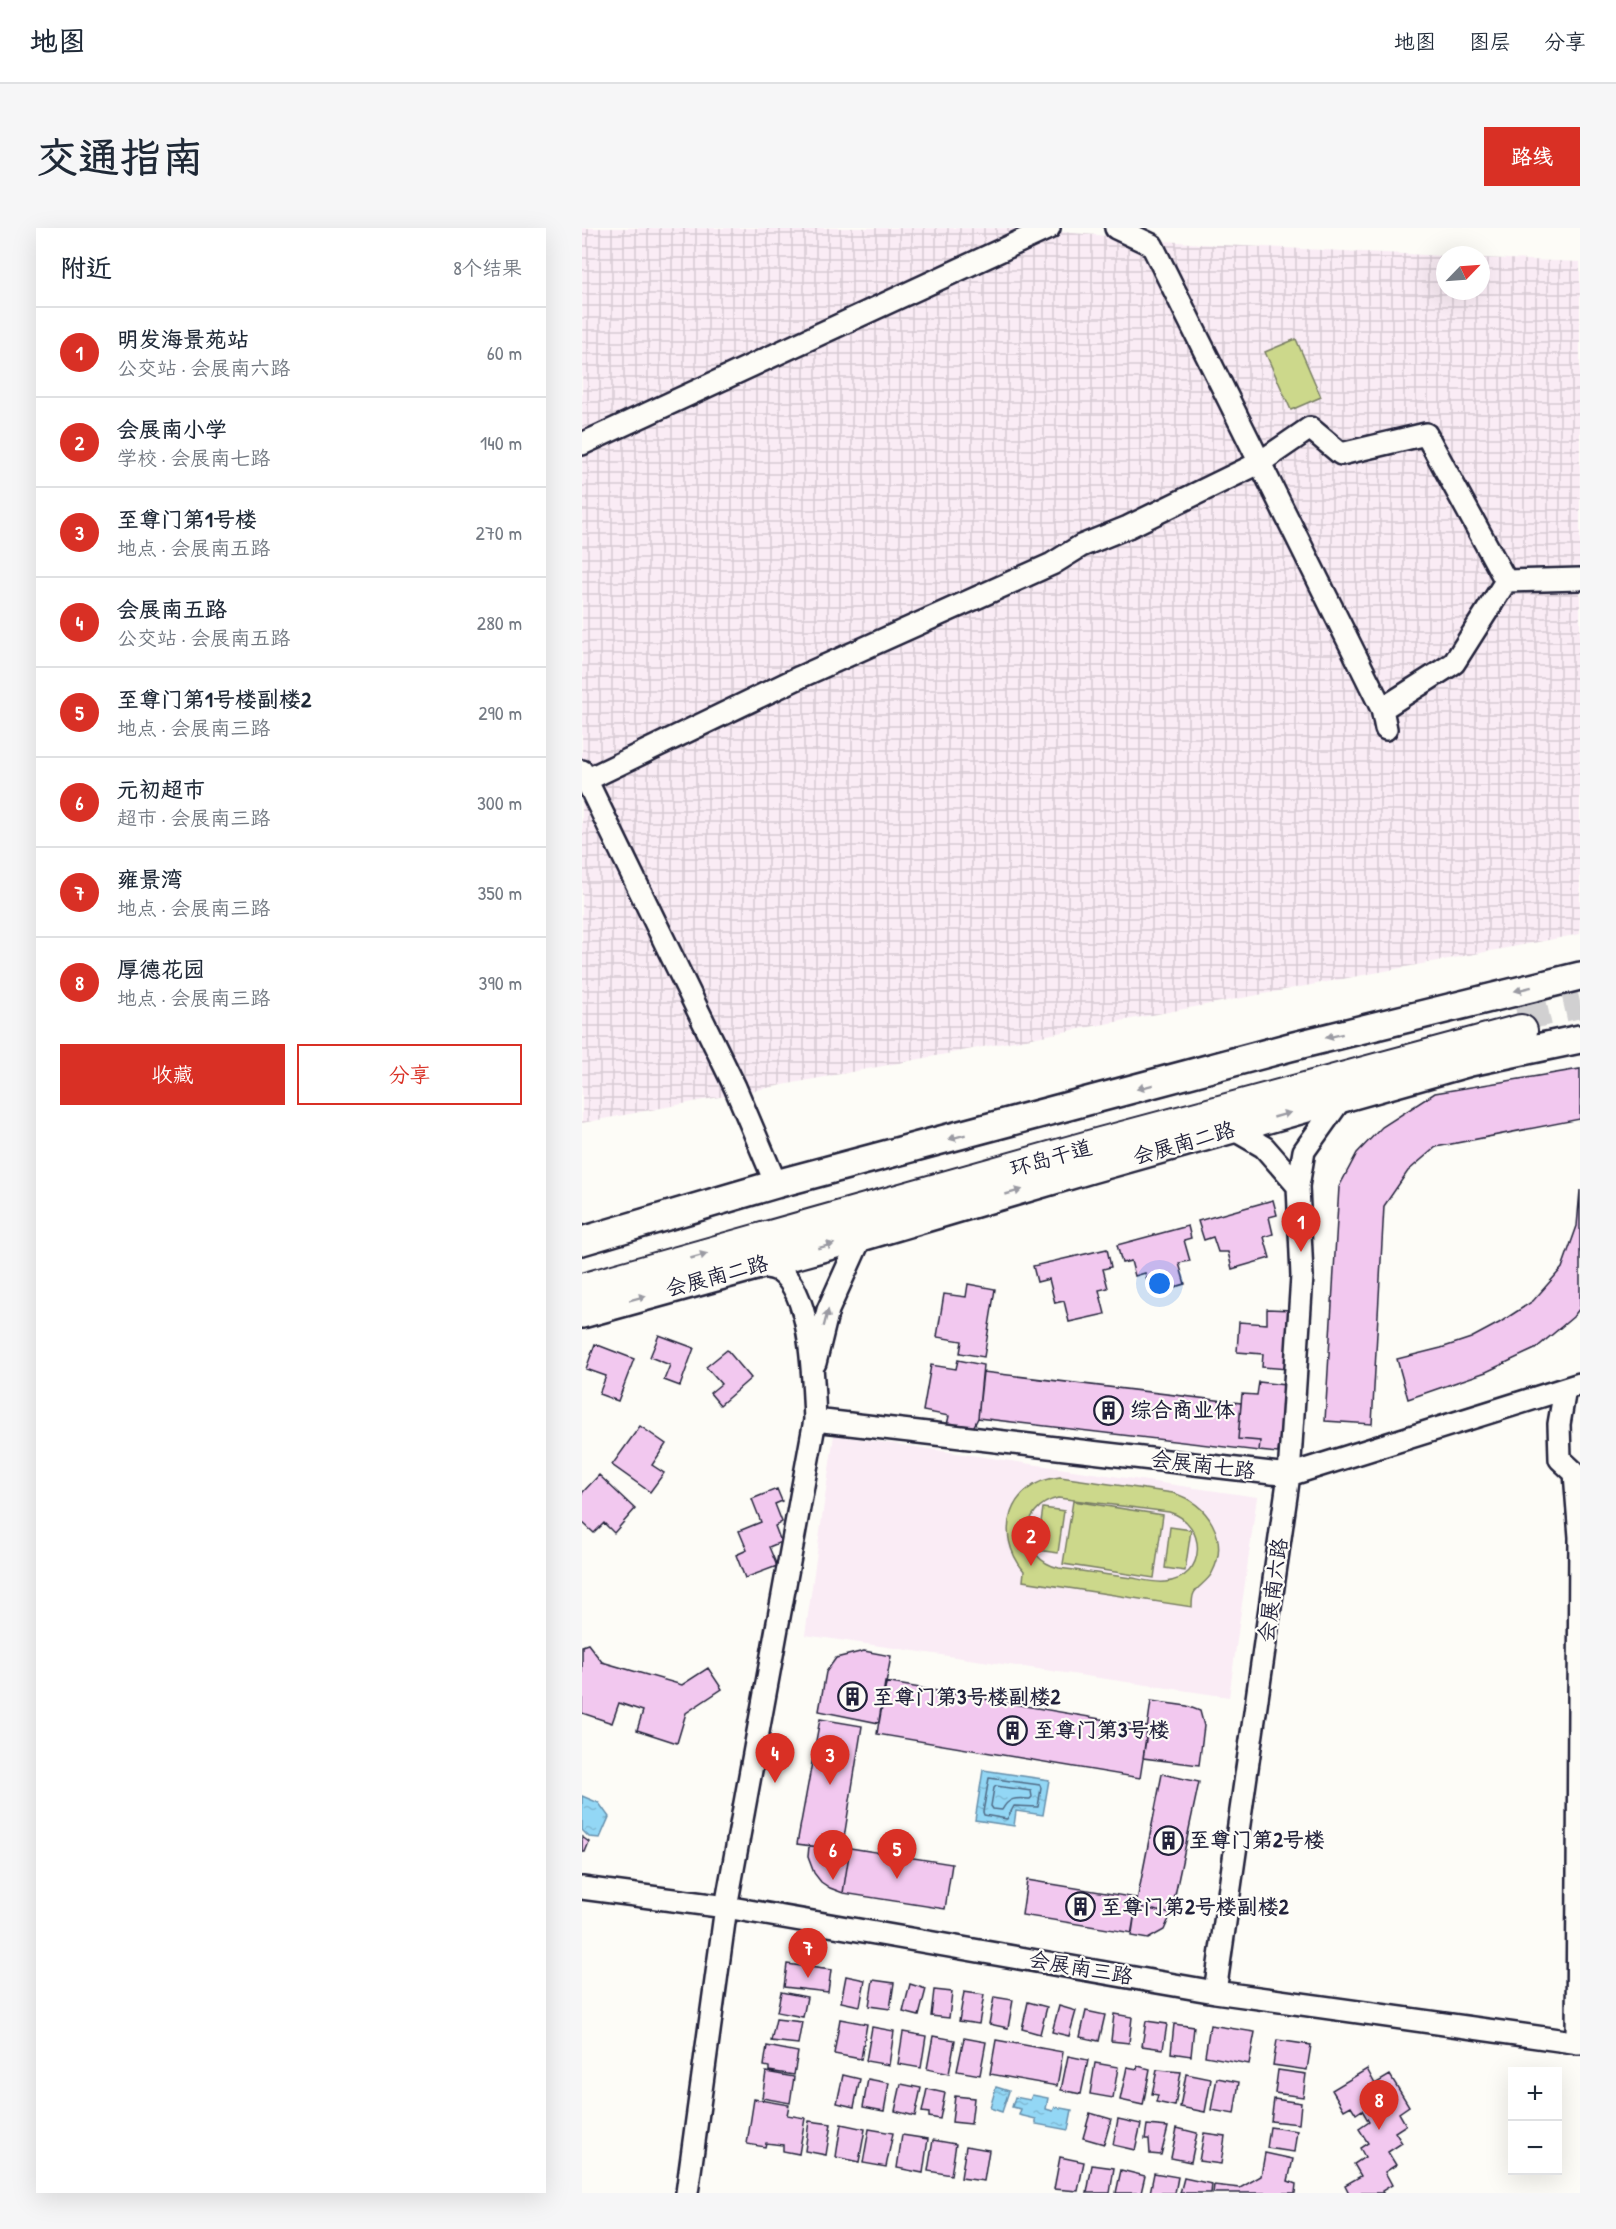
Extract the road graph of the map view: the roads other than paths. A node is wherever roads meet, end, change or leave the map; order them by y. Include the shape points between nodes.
1 (1049, 228) edge
2 (1116, 228) edge
3 (582, 444) edge
4 (1259, 463) junction
5 (1580, 579) edge
6 (1506, 580) junction
7 (583, 778) edge
8 (1580, 976) edge
9 (1580, 1039) edge
10 (1341, 1099) junction
11 (1233, 1129) junction
12 (776, 1184) junction
13 (1298, 1185) junction
14 (861, 1237) junction
15 (582, 1241) edge
16 (757, 1265) junction
17 (582, 1268) edge
18 (582, 1290) edge
19 (582, 1314) edge
20 (812, 1375) junction
21 (1572, 1386) edge
22 (815, 1420) junction
23 (1289, 1475) junction
24 (582, 1888) edge
25 (726, 1907) junction
26 (1215, 1992) junction
27 (1579, 2043) edge
28 (687, 2191) edge

1 - 3 street
2 - 4 street via 1152,245
4 - 6 street via 1310,429 1341,454 1426,434
4 - 6 street via 1384,719 1454,663
4 - 7 street via 1081,546 1052,564
5 - 6 street
7 - 12 street via 735,1087
8 -> 12 main road via 1290,1047
9 - 10 main road, 会展南二路 via 1470,1062
11 -> 10 main road, 会展南二路
10 - 13 street, 会展南六路 via 1304,1151
11 - 13 street via 1264,1147
14 -> 11 main road, 会展南二路
12 - 15 main road
13 - 23 street, 会展南六路 via 1302,1276
16 -> 14 main road, 会展南二路
20 -> 14 street via 828,1310
19 -> 16 main road, 会展南二路
16 - 20 street via 778,1270 802,1303
18 -> 17 highway, 环岛干道 via 1519,1024 1333,1062
20 - 22 street
21 - 23 street, 会展南七路
21 - 27 street via 1559,1424 1560,1459 1575,1473 1580,1537
22 - 23 street, 会展南七路
22 - 25 street
23 - 26 street, 会展南六路
24 - 25 street, 会展南三路
25 - 26 street, 会展南三路
25 - 28 street
26 - 27 street, 会展南三路

